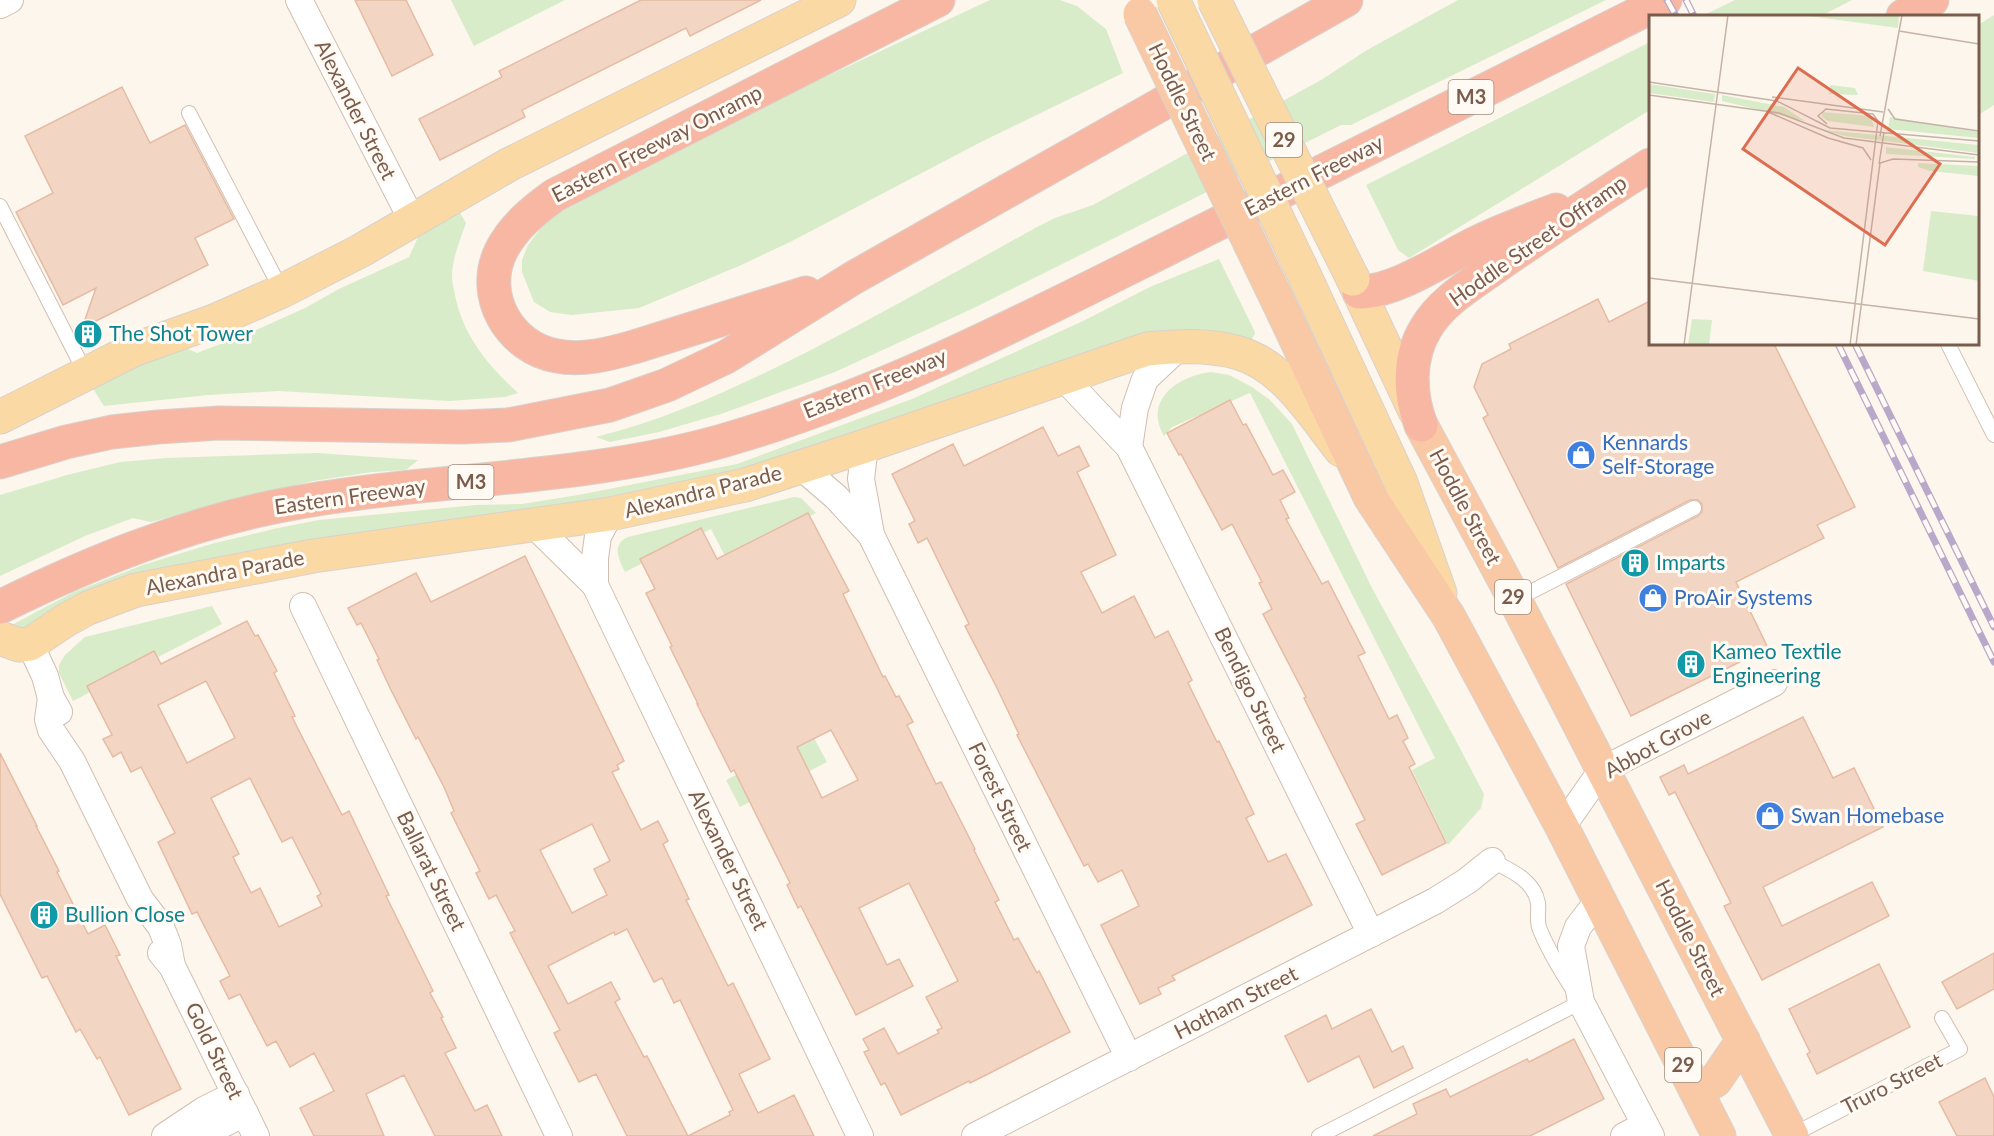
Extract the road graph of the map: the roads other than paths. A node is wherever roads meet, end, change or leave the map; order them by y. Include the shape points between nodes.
1 (10, 0) edge
2 (299, 0) edge
3 (839, 0) edge
4 (938, 0) edge
5 (1173, 0) edge
6 (1214, 0) edge
7 (1346, 0) edge
8 (1665, 0) edge
9 (1932, 0) edge
10 (0, 5) edge
11 (1136, 7) edge
12 (1905, 15) edge
13 (189, 113) dead end
14 (1649, 166) edge
15 (1616, 186) junction
16 (0, 206) edge
17 (412, 220) junction
18 (853, 278) junction
19 (1340, 289) junction
20 (282, 291) junction
21 (1949, 345) edge
22 (1179, 347) junction
23 (86, 374) junction
24 (1063, 377) junction
25 (0, 417) edge
26 (1421, 425) junction
27 (1994, 435) edge
28 (866, 446) junction
29 (1129, 447) junction
30 (0, 462) edge
31 (801, 467) junction
32 (1356, 469) junction
33 (1694, 508) dead end
34 (610, 514) junction
35 (535, 526) junction
36 (871, 535) junction
37 (595, 585) junction
38 (14, 600) edge
39 (1515, 600) junction
40 (303, 606) dead end
41 (1449, 617) junction
42 (15, 641) edge
43 (1773, 683) dead end
44 (1602, 770) junction
45 (1562, 827) junction
46 (1492, 861) joint
47 (1598, 901) junction
48 (1371, 934) junction
49 (1581, 1002) junction
50 (1942, 1018) dead end
51 (1743, 1040) junction
52 (1129, 1058) junction
53 (1696, 1090) junction
54 (241, 1104) junction
55 (1640, 1132) edge
56 (165, 1136) edge
57 (189, 1136) edge
58 (256, 1136) edge
59 (559, 1136) edge
60 (860, 1136) edge
61 (975, 1136) edge
62 (1318, 1136) edge
63 (1719, 1136) edge
64 (1792, 1136) edge

1 - 10 street
2 - 17 street, Alexander Street
3 - 17 main road via 510,164
4 - 18 highway, Eastern Freeway Onramp via 555,195 528,216 508,239 497,261 494,284 499,310 510,330 527,345 546,354 574,358 634,348
5 - 19 main road, Hoddle Street / 29, bridge via 1301,268 1315,281
6 - 19 main road, Hoddle Street / 29, bridge
7 - 18 highway
8 - 38 highway, Eastern Freeway / M3 via 1054,305 824,407 723,441 645,460 278,506 166,536
9 - 12 highway
11 - 32 highway, Hoddle Street, bridge
13 - 20 lane
14 - 15 highway, Hoddle Street Offramp
15 - 19 highway via 1479,241 1392,286 1369,292
15 - 26 highway, Hoddle Street Offramp via 1451,299 1433,318 1420,341 1413,368 1413,401
16 - 23 lane
17 - 20 main road
18 - 30 highway via 698,372 610,405 508,424 462,427 219,423 158,427 66,442
19 - 26 main road, Hoddle Street / 29
19 - 41 main road, Hoddle Street / 29 via 1401,483
20 - 23 main road via 214,321 149,343
21 - 27 lane
22 - 24 main road, Alexandra Parade via 1130,353
22 - 29 street via 1145,379 1135,408
22 - 32 main road, Alexandra Parade via 1230,351 1265,366 1299,396
23 - 25 main road
24 - 28 main road, Alexandra Parade
24 - 29 street, Bendigo Street
26 - 39 highway, Hoddle Street / 29
28 - 31 main road, Alexandra Parade
28 - 36 street, Forest Street via 861,479
29 - 48 street, Bendigo Street
31 - 34 main road, Alexandra Parade via 745,485
31 - 36 street, Forest Street
32 - 41 highway, Hoddle Street / 29 via 1382,518
33 - 39 lane
34 - 35 main road, Alexandra Parade
34 - 37 street, Alexander Street via 598,536
35 - 37 street, Alexander Street
35 - 42 main road, Alexandra Parade via 313,556 136,590
36 - 52 street, Forest Street
37 - 60 street, Alexander Street
39 - 44 highway, Hoddle Street / 29
40 - 59 street, Ballarat Street
41 - 45 highway, Hoddle Street / 29
42 - 54 street, Gold Street via 42,669 51,698 65,722 72,761 140,899 161,927 172,966
43 - 44 street, Abbot Grove
44 - 45 street, Abbot Grove
44 - 51 highway, Hoddle Street / 29
45 - 47 highway, Hoddle Street / 29
46 - 48 street, Hotham Street via 1435,901
46 - 49 lane via 1527,882 1538,902 1539,928 1557,966
47 - 49 street via 1578,927 1571,946
47 - 53 highway, Hoddle Street / 29
48 - 52 street, Hotham Street
49 - 55 street
49 - 62 lane
50 - 64 lane, Truro Street via 1960,1049
51 - 53 highway via 1715,1081
51 - 64 highway, Hoddle Street / 29
52 - 61 street, Hotham Street
53 - 63 highway, Hoddle Street / 29
54 - 56 street via 204,1110
54 - 57 street via 213,1129
54 - 58 street, Gold Street

